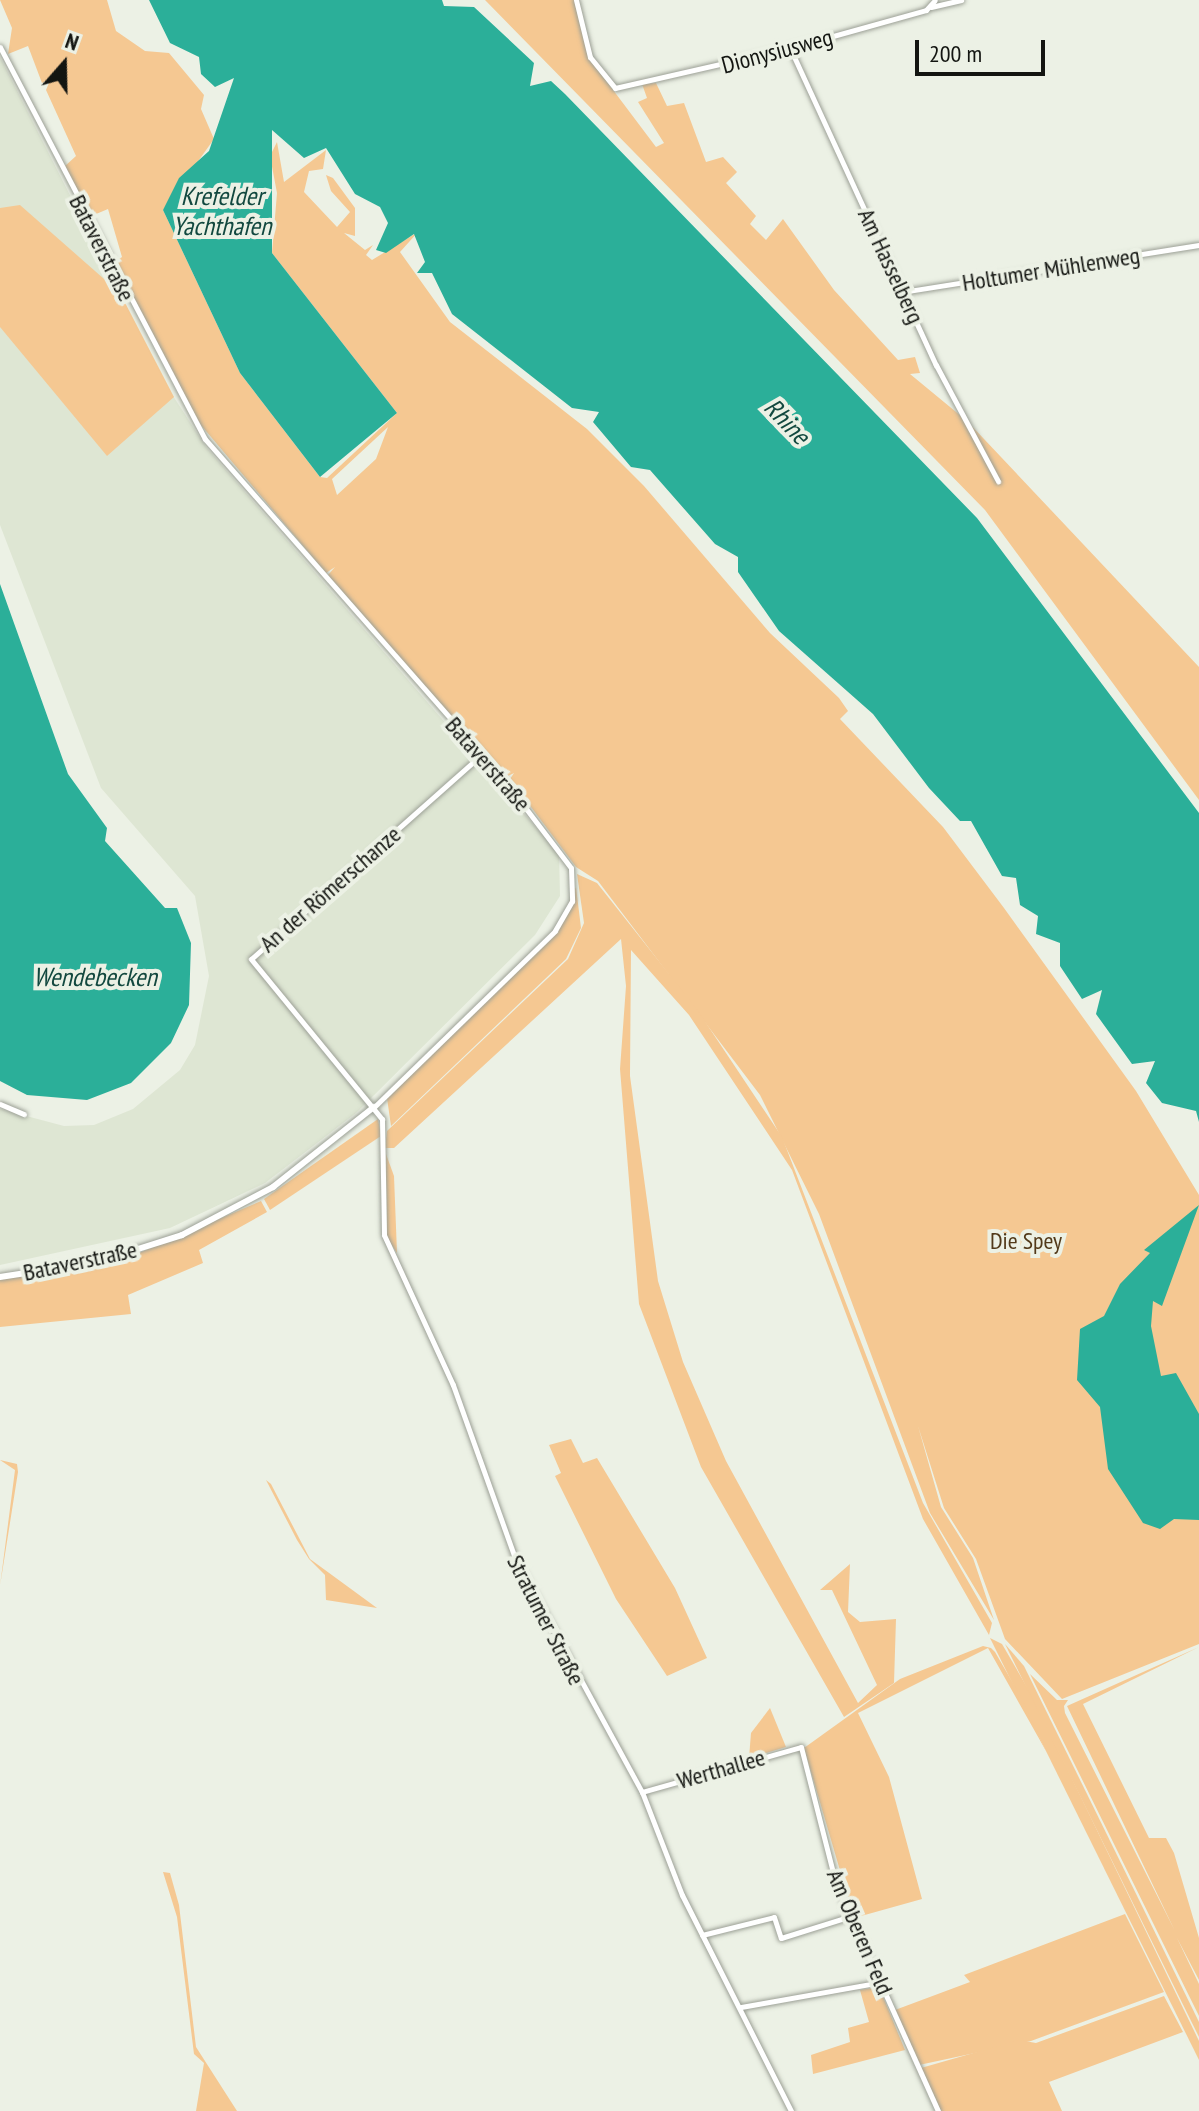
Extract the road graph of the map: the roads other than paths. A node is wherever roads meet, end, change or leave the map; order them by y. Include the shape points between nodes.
1 (576, 0) edge
2 (935, 0) edge
3 (961, 0) edge
4 (931, 7) junction
5 (0, 47) edge
6 (790, 48) junction
7 (1199, 245) edge
8 (902, 292) junction
9 (998, 481) dead end
10 (481, 755) junction
11 (0, 1104) edge
12 (374, 1107) junction
13 (24, 1114) dead end
14 (0, 1277) edge
15 (801, 1747) joint
16 (642, 1792) junction
17 (851, 1916) junction
18 (702, 1935) junction
19 (881, 1982) junction
20 (741, 2007) junction
21 (791, 2111) edge
22 (938, 2111) edge

1 - 6 street, Dionysiusweg via 590,57 612,87 664,82
2 - 4 street
3 - 4 street, Dionysiusweg
4 - 6 street, Dionysiusweg
5 - 10 street, Bataverstraße via 205,439
6 - 8 street, Am Hasselberg
7 - 8 street, Holtumer Mühlenweg
8 - 9 street, Am Hasselberg
10 - 12 street, Bataverstraße via 565,853 572,901 555,931
10 - 12 street, An der Römerschanze via 251,959
11 - 13 street
12 - 14 street, Bataverstraße via 292,1174 194,1229 97,1262
12 - 16 street, Stratumer Straße via 384,1124 388,1245 453,1385 527,1587
15 - 16 street, Werthallee
15 - 17 street, Am Oberen Feld via 832,1872
16 - 18 street, Stratumer Straße
17 - 18 street via 781,1938 774,1917
17 - 19 street, Am Oberen Feld
18 - 20 street, Stratumer Straße
19 - 20 street
19 - 22 street, Am Oberen Feld
20 - 21 street, Stratumer Straße

